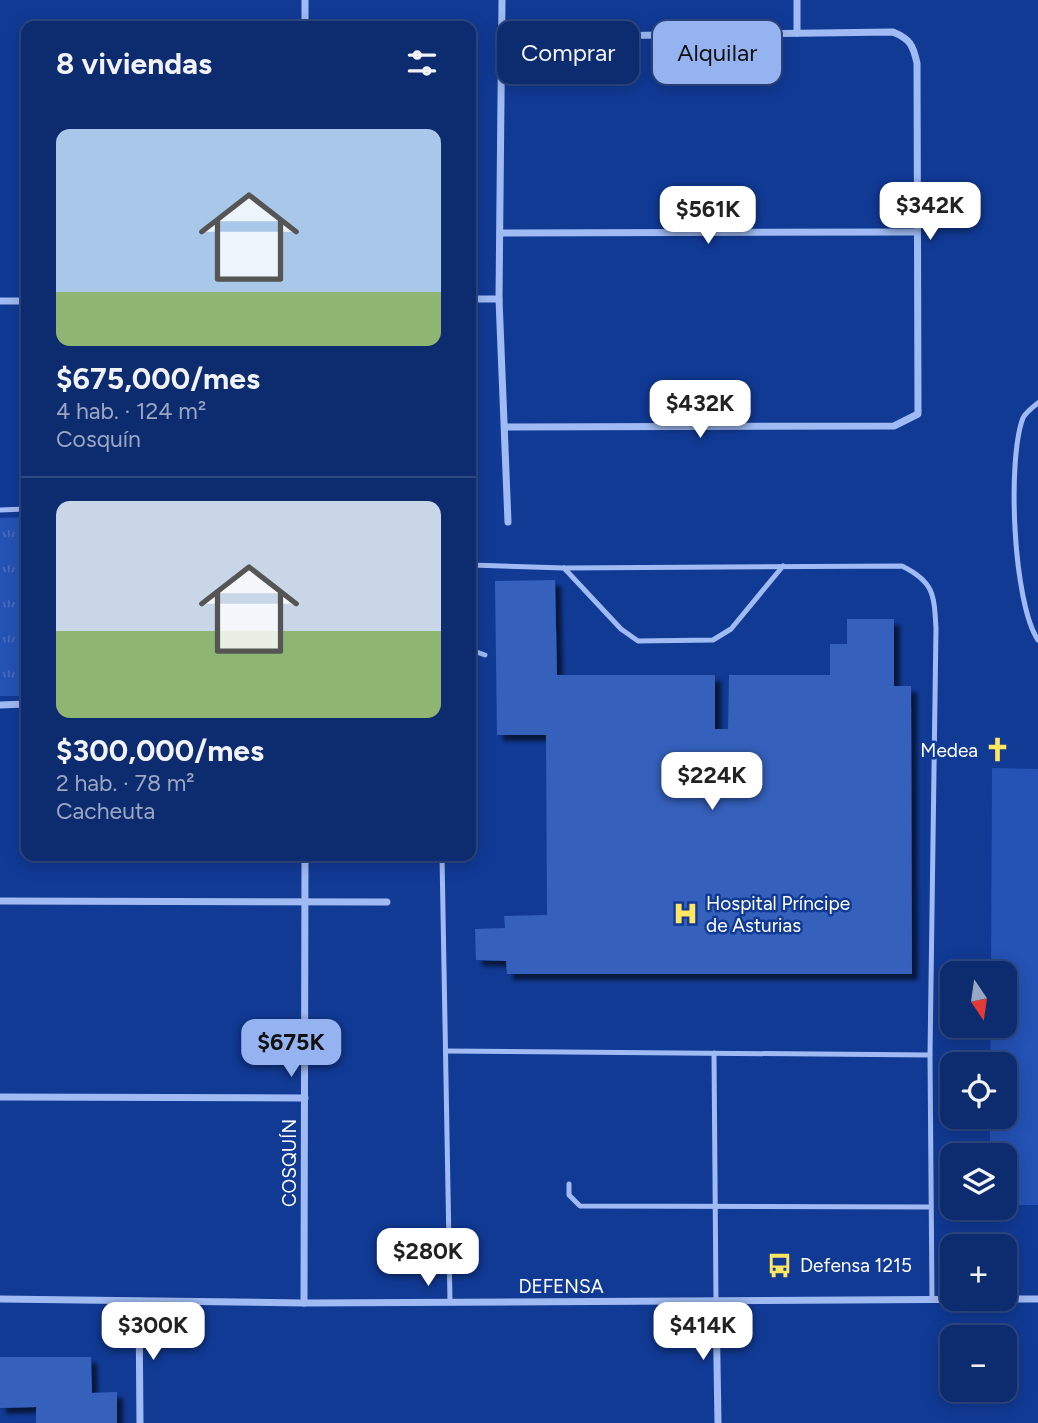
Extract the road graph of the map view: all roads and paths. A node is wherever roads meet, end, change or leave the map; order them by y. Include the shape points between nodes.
1 (305, 0) edge
2 (502, 0) edge
3 (797, 0) edge
4 (305, 21) edge
5 (501, 21) edge
6 (797, 33) junction
7 (639, 35) edge
8 (501, 84) edge
9 (915, 232) junction
10 (500, 233) junction
11 (476, 299) edge
12 (499, 299) junction
13 (0, 301) edge
14 (21, 301) edge
15 (1038, 402) edge
16 (506, 427) junction
17 (21, 509) edge
18 (0, 510) edge
19 (508, 522) dead end
20 (476, 565) edge
21 (783, 566) junction
22 (564, 568) junction
23 (1038, 639) edge
24 (476, 652) edge
25 (485, 655) dead end
26 (21, 704) edge
27 (0, 705) edge
28 (305, 861) edge
29 (442, 861) edge
30 (0, 901) edge
31 (305, 902) junction
32 (387, 902) dead end
33 (446, 1051) junction
34 (714, 1053) junction
35 (930, 1055) junction
36 (0, 1097) edge
37 (305, 1098) junction
38 (569, 1184) dead end
39 (930, 1207) junction
40 (715, 1208) junction
41 (1038, 1298) edge
42 (0, 1299) edge
43 (932, 1299) junction
44 (139, 1301) junction
45 (716, 1301) junction
46 (450, 1302) junction
47 (304, 1303) junction
48 (140, 1423) edge
49 (718, 1423) edge

1 - 4 street
2 - 5 street
3 - 6 street
6 - 7 street
6 - 9 street via 893,32 907,37 913,46 917,63
8 - 10 street
9 - 10 street
9 - 16 street via 919,402 918,414 907,422 894,426
10 - 12 street
11 - 12 street
12 - 16 street
13 - 14 street
15 - 23 lane via 1024,415 1014,459 1020,583 1029,627
16 - 19 street
17 - 18 lane
20 - 22 lane
21 - 22 lane
21 - 22 lane via 731,629 713,640 688,641 638,641
21 - 35 lane via 902,566 920,575 931,588 936,628
24 - 25 lane
26 - 27 street
28 - 31 street, COSQUÍN
29 - 33 lane
30 - 31 street
31 - 32 street
31 - 37 street, COSQUÍN
33 - 34 lane
33 - 46 lane
34 - 35 lane
34 - 40 lane
35 - 39 lane
36 - 37 street
37 - 47 street, COSQUÍN
38 - 40 lane via 569,1195 580,1206
39 - 40 lane
39 - 43 lane
40 - 45 lane
41 - 43 street, DEFENSA
42 - 44 street, DEFENSA
43 - 45 street, DEFENSA
44 - 47 street, DEFENSA
44 - 48 street
45 - 46 street, DEFENSA
45 - 49 street
46 - 47 street, DEFENSA

